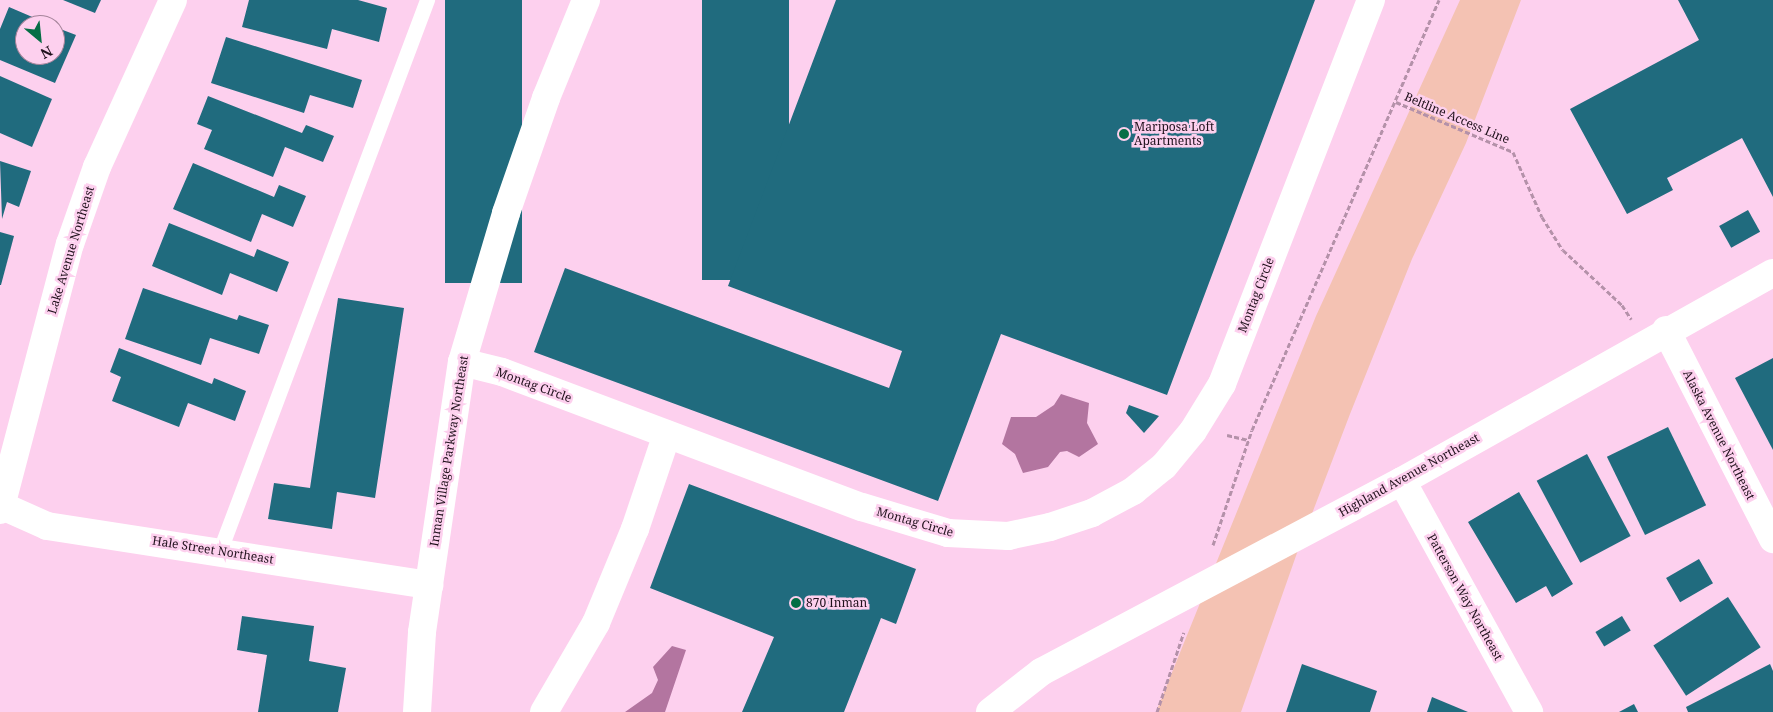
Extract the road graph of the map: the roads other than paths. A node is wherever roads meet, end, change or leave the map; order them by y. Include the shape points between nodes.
1 (173, 0) edge
2 (427, 0) edge
3 (586, 0) edge
4 (1371, 0) edge
5 (1773, 273) edge
6 (1666, 330) junction
7 (462, 362) junction
8 (667, 434) junction
9 (1402, 481) junction
10 (0, 506) edge
11 (0, 510) edge
12 (1773, 539) edge
13 (220, 550) junction
14 (429, 584) junction
15 (417, 712) edge
16 (544, 712) edge
17 (990, 712) edge
18 (1529, 712) edge

1 - 10 street, Lake Avenue Northeast via 97,167 73,235
2 - 13 lane
3 - 7 street, Inman Village Parkway Northeast via 546,98 509,204
4 - 8 street, Montag Circle via 1222,384 1193,431 1164,466 1133,491 1092,513 1050,527 1008,536 948,533 862,507
5 - 6 street, Highland Avenue Northeast
6 - 9 street, Highland Avenue Northeast
6 - 12 street, Alaska Avenue Northeast
7 - 8 street, Montag Circle via 502,372
7 - 14 street, Inman Village Parkway Northeast
8 - 16 street via 635,529 596,623
9 - 17 street, Highland Avenue Northeast via 1041,672
9 - 18 street, Patterson Way Northeast
10 - 11 street, Lake Avenue Northeast
10 - 13 street, Hale Street Northeast via 48,526
13 - 14 street, Hale Street Northeast
14 - 15 street, Inman Village Parkway Northeast

